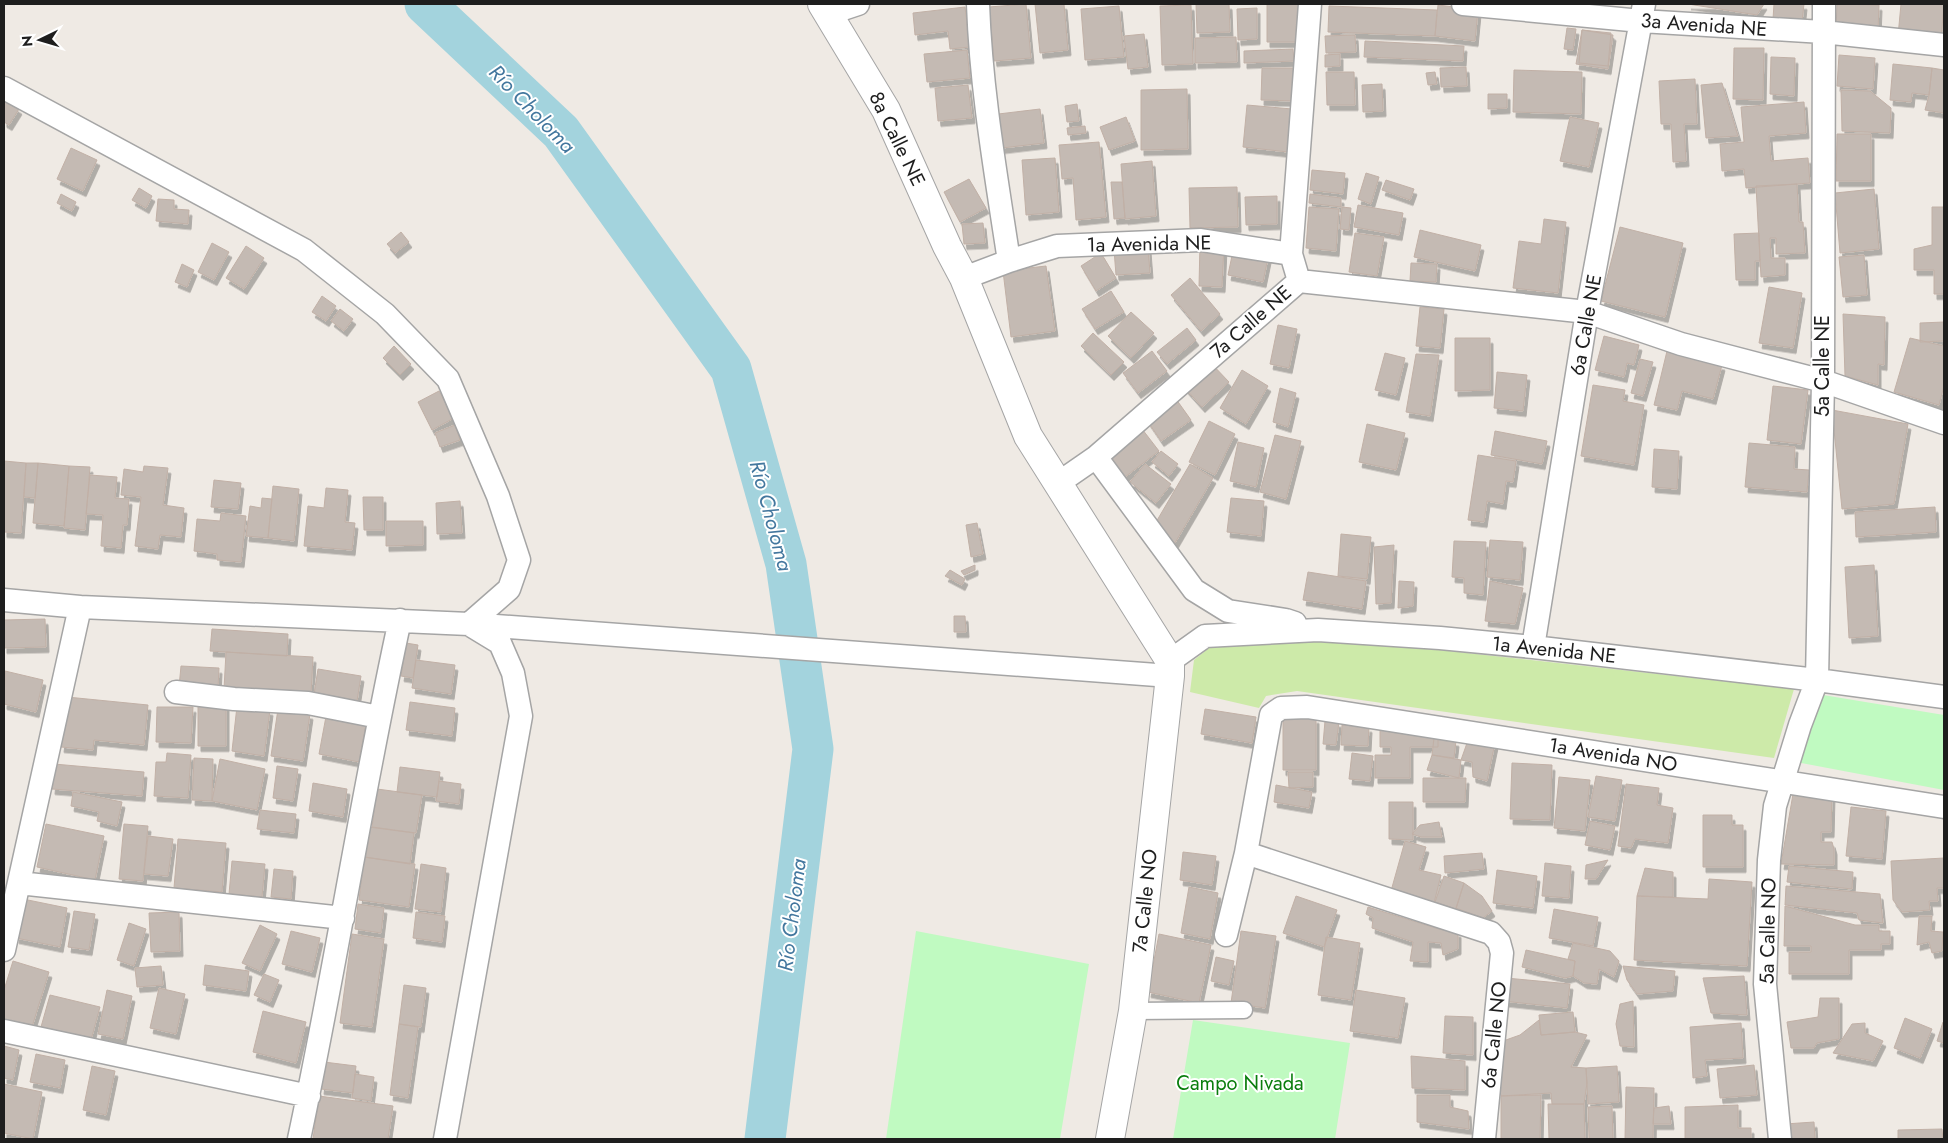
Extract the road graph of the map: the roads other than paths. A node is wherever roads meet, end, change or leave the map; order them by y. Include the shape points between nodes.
1 (858, 4) edge
2 (978, 4) edge
3 (1310, 4) edge
4 (1463, 4) edge
5 (1824, 4) edge
6 (825, 9) edge
7 (1643, 12) edge
8 (1823, 32) junction
9 (1944, 45) edge
10 (4, 88) edge
11 (1291, 254) junction
12 (1009, 261) junction
13 (964, 278) junction
14 (1299, 281) junction
15 (1587, 312) junction
16 (1823, 381) junction
17 (1944, 423) edge
18 (1096, 457) junction
19 (1057, 484) junction
20 (4, 600) edge
21 (80, 607) junction
22 (400, 620) junction
23 (469, 624) junction
24 (1318, 630) junction
25 (1533, 647) junction
26 (1170, 668) junction
27 (1817, 680) junction
28 (176, 692) dead end
29 (1944, 697) edge
30 (379, 717) junction
31 (1800, 725) joint
32 (1782, 782) junction
33 (1944, 807) edge
34 (1246, 853) junction
35 (19, 884) junction
36 (343, 918) junction
37 (1226, 934) dead end
38 (4, 950) edge
39 (1244, 1010) dead end
40 (1133, 1011) junction
41 (4, 1031) edge
42 (308, 1096) junction
43 (299, 1139) edge
44 (445, 1139) edge
45 (1110, 1139) edge
46 (1484, 1139) edge
47 (1780, 1139) edge

1 - 6 street
2 - 12 street via 987,115
3 - 11 street, 7a Calle NE
4 - 7 street, 3a Avenida NE
5 - 8 street, 5a Calle NE
6 - 13 street, 8a Calle NE via 886,110 946,246
7 - 8 street, 3a Avenida NE
7 - 15 street, 6a Calle NE
8 - 9 street, 3a Avenida NE
8 - 16 street, 5a Calle NE
10 - 23 street via 304,250 385,314 448,380 498,496 519,560 509,589
11 - 12 street, 1a Avenida NE via 1201,240 1057,246
11 - 14 street, 7a Calle NE
12 - 13 street, 1a Avenida NE
13 - 19 street via 1028,436
14 - 15 street
14 - 18 street, 7a Calle NE
15 - 16 street via 1681,344
15 - 25 street, 6a Calle NE
16 - 17 street
16 - 27 street, 5a Calle NE
18 - 19 street, 7a Calle NE
18 - 24 street via 1194,590 1228,611 1286,620
19 - 26 street
20 - 21 street
21 - 22 street
21 - 35 street
22 - 23 street
22 - 30 street
23 - 26 street via 1128,673
23 - 44 street via 500,643 513,673 521,716
24 - 25 street, 1a Avenida NE
24 - 26 street, 1a Avenida NE via 1206,636
25 - 27 street, 1a Avenida NE
26 - 40 street, 7a Calle NO
27 - 29 street, 1a Avenida NE
27 - 31 street, 5a Calle NE
28 - 30 street via 308,703
30 - 36 street
31 - 32 street, 5a Calle NO
32 - 33 street, 1a Avenida NO
32 - 34 street, 1a Avenida NO via 1307,707 1281,708 1271,715
32 - 47 street, 5a Calle NO via 1775,806 1769,860 1765,984
34 - 37 street
34 - 46 street, 6a Calle NO via 1491,933 1499,942 1502,953
35 - 36 street
35 - 38 street
36 - 42 street
39 - 40 street
40 - 45 street, 7a Calle NO
41 - 42 street
42 - 43 street

